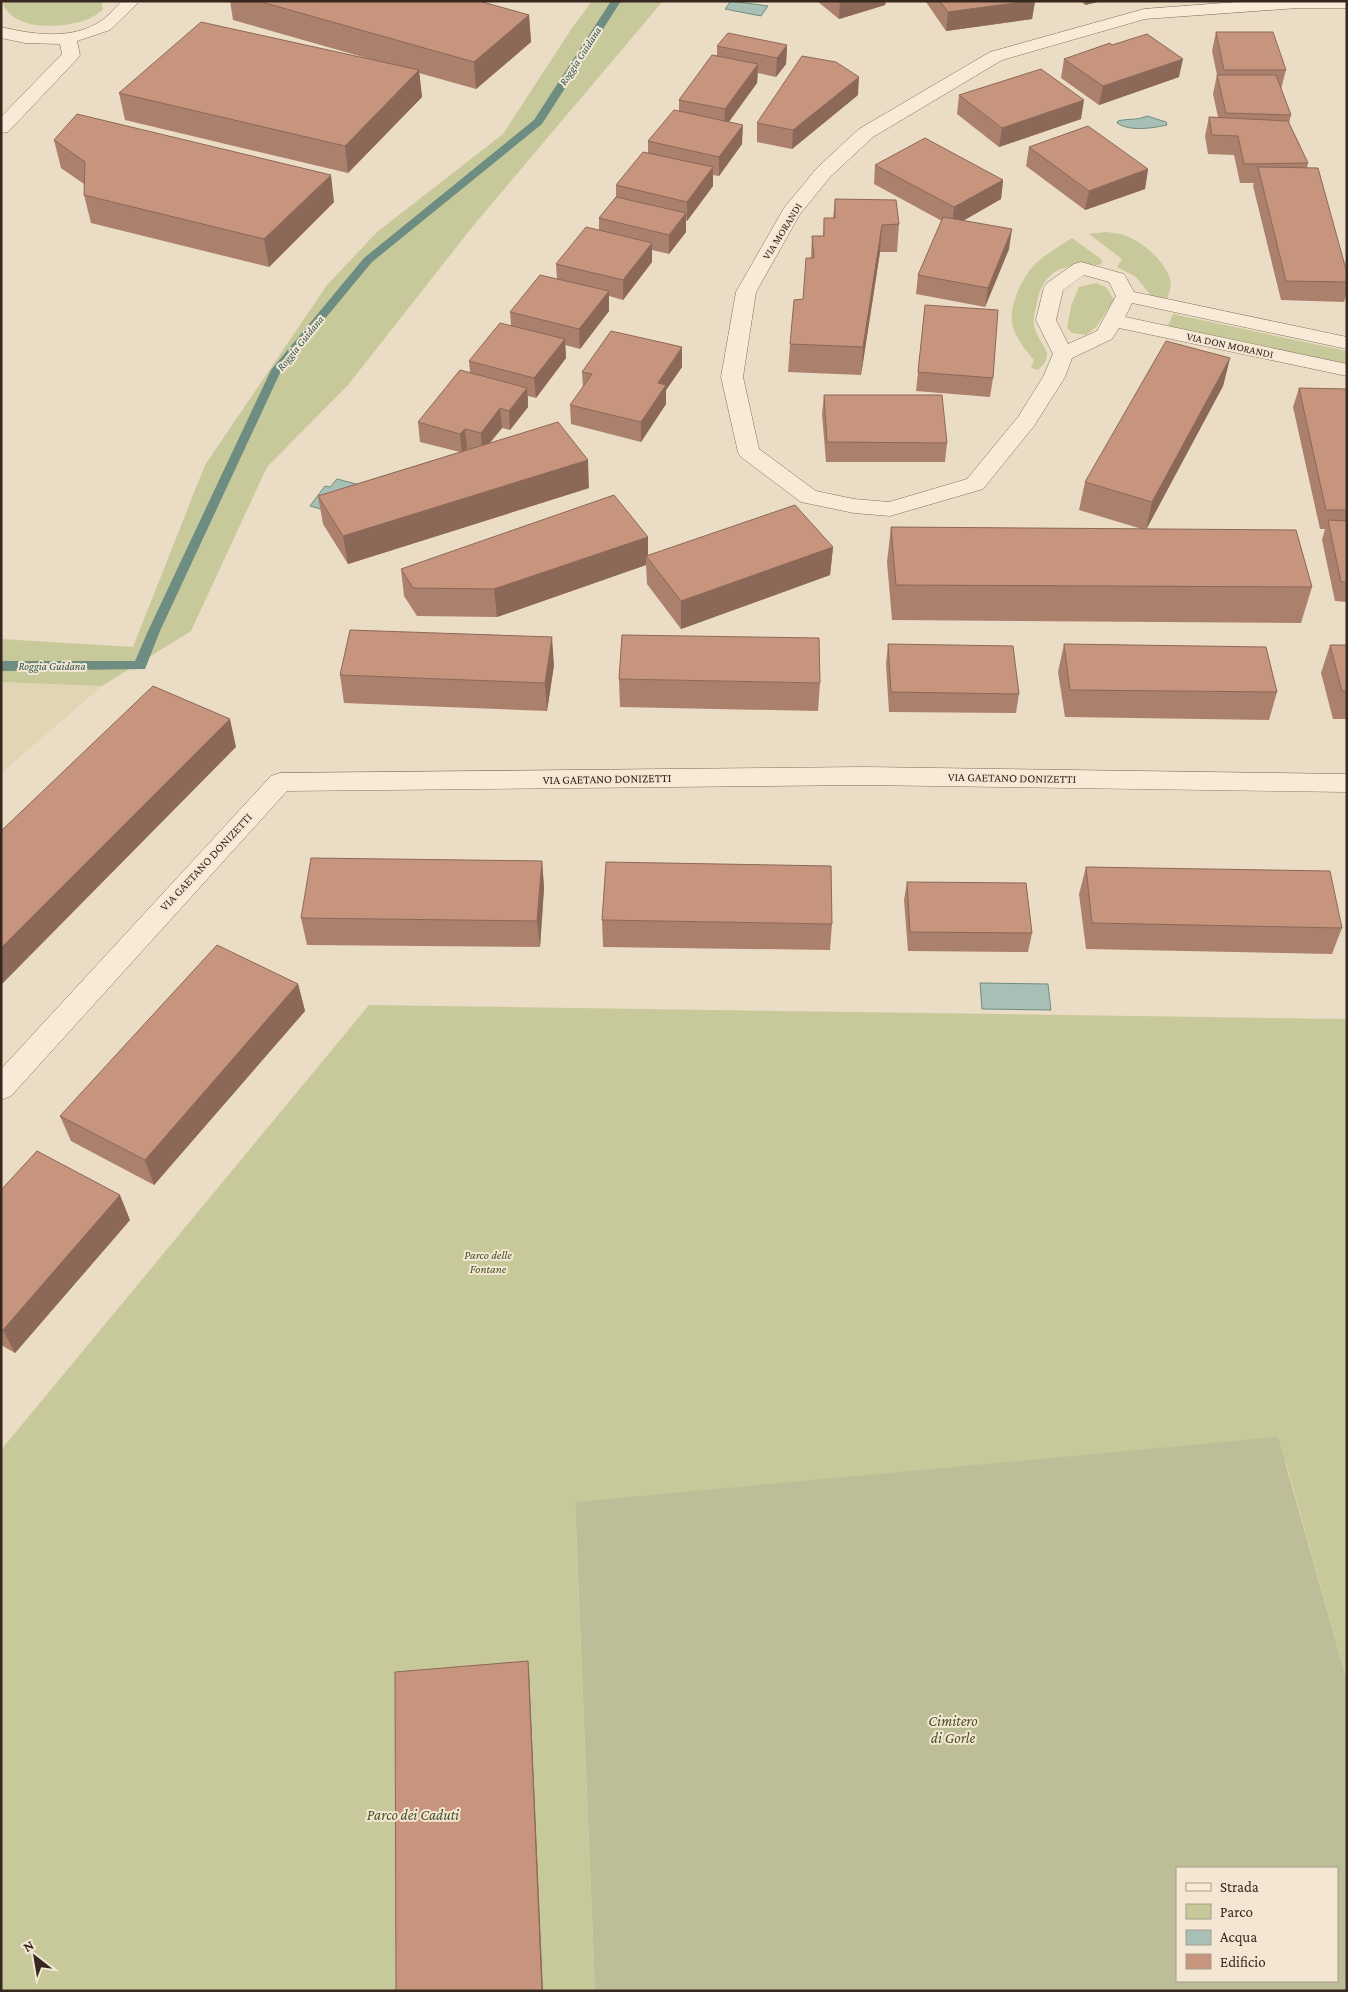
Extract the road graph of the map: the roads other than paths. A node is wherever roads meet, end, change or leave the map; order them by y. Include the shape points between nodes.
1 (132, 1) edge
2 (1347, 4) edge
3 (1, 32) edge
4 (68, 38) junction
5 (1, 128) edge
6 (1126, 296) junction
7 (1113, 321) junction
8 (1347, 343) edge
9 (1063, 354) junction
10 (1347, 370) edge
11 (1347, 783) edge
12 (1, 1088) edge

1 - 4 street via 101,28
2 - 9 street, VIA MORANDI via 1298,3 1144,14 996,56 910,106 866,133 824,172 792,212 746,292 732,377 749,452 809,497 890,509 975,484 1026,421 1054,377
3 - 4 street via 22,38
4 - 5 street via 71,55
6 - 7 street
6 - 8 street
6 - 9 street via 1117,278 1082,268 1054,287 1046,320
7 - 9 street via 1105,336
7 - 10 street, VIA DON MORANDI
11 - 12 street, VIA GAETANO DONIZETTI via 865,776 280,782

